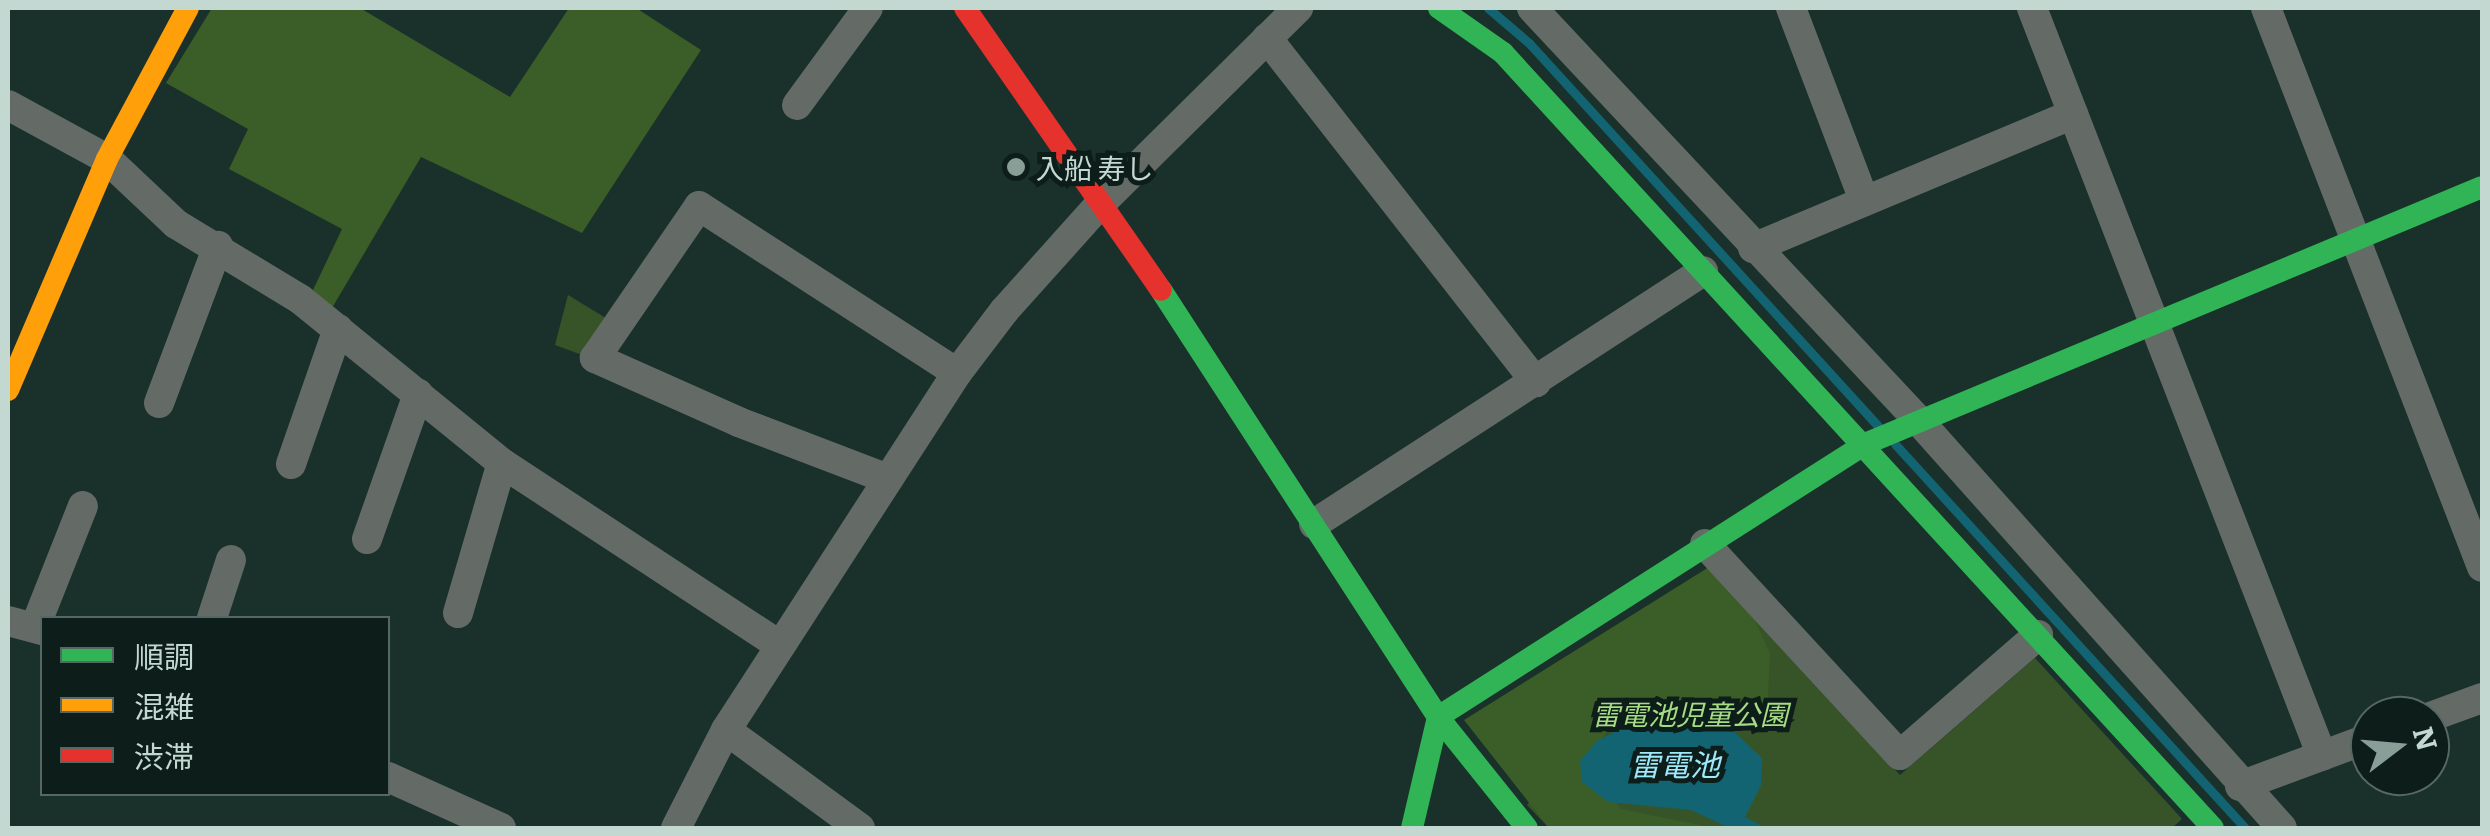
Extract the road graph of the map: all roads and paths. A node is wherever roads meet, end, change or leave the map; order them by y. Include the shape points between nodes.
1 (188, 8) edge
2 (868, 8) edge
3 (965, 8) edge
4 (1298, 8) edge
5 (1439, 8) edge
6 (1532, 8) edge
7 (1791, 8) edge
8 (2032, 8) edge
9 (2266, 8) edge
10 (1267, 38) junction
11 (8, 105) edge
12 (797, 105) dead end
13 (2073, 114) junction
14 (106, 160) junction
15 (2482, 187) edge
16 (1862, 198) junction
17 (1100, 204) junction
18 (2354, 238) junction
19 (218, 246) junction
20 (1752, 248) junction
21 (1704, 271) junction
22 (2153, 324) junction
23 (338, 329) junction
24 (957, 373) junction
25 (1536, 382) junction
26 (8, 390) edge
27 (418, 394) junction
28 (159, 402) dead end
29 (1919, 421) junction
30 (1865, 444) junction
31 (291, 464) dead end
32 (502, 464) junction
33 (888, 479) junction
34 (83, 506) dead end
35 (1314, 524) junction
36 (367, 539) dead end
37 (1705, 544) junction
38 (231, 560) dead end
39 (2482, 568) edge
40 (458, 613) dead end
41 (213, 616) edge
42 (28, 626) edge
43 (2038, 635) junction
44 (780, 644) junction
45 (2482, 698) edge
46 (2450, 710) edge
47 (1438, 717) junction
48 (726, 730) junction
49 (2350, 746) edge
50 (2322, 756) junction
51 (390, 777) edge
52 (2240, 786) junction
53 (2204, 825) edge
54 (501, 828) edge
55 (676, 828) edge
56 (860, 828) edge
57 (1412, 828) edge
58 (1526, 828) edge
59 (2282, 828) edge

1 - 14 street
2 - 12 street
3 - 17 street
4 - 10 street
5 - 21 street via 1504,53
6 - 20 street
7 - 16 street
8 - 13 street
9 - 18 street
10 - 17 street
10 - 25 street
11 - 14 street
13 - 16 street
13 - 22 street
14 - 19 street via 176,224
14 - 26 street
15 - 18 street
16 - 20 street
17 - 24 street
17 - 35 street
18 - 22 street
18 - 39 street
19 - 23 street
19 - 28 street
20 - 29 street
21 - 25 street
21 - 30 street
22 - 29 street
22 - 50 street
23 - 27 street
23 - 31 street
24 - 33 street
24 - 33 street via 699,206 595,358
25 - 35 street
27 - 32 street
27 - 36 street
29 - 30 street
29 - 52 street
30 - 37 street
30 - 43 street
32 - 40 street
32 - 44 street
33 - 44 street
34 - 42 street
35 - 47 street
37 - 43 street via 1900,755
37 - 47 street
38 - 41 street
43 - 53 street
44 - 48 street
45 - 46 street
47 - 57 street
47 - 58 street
48 - 55 street
48 - 56 street
49 - 50 street
50 - 52 street
51 - 54 street
52 - 59 street

